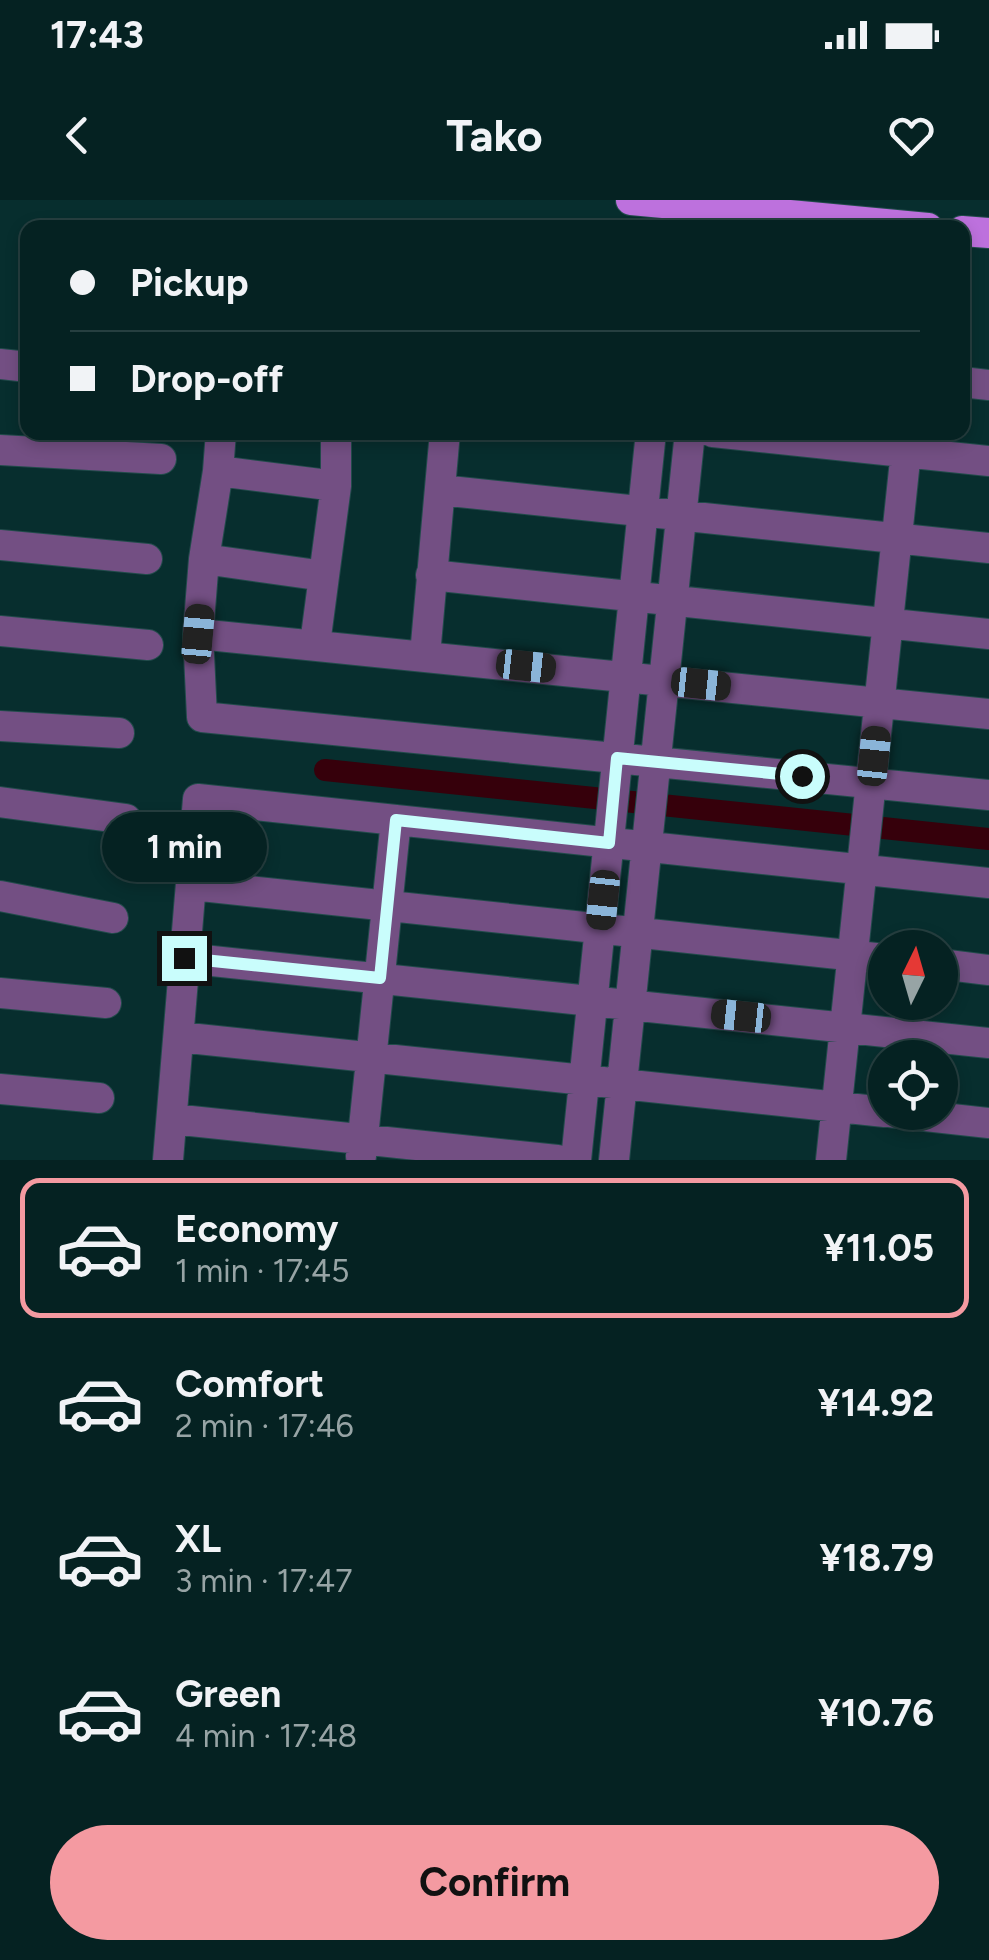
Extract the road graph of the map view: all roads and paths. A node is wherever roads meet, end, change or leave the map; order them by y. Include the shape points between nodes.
1 (631, 200) edge
2 (693, 217) edge
3 (757, 220) edge
4 (221, 440) edge
5 (336, 440) edge
6 (445, 440) edge
7 (650, 440) edge
8 (689, 440) edge
9 (854, 440) edge
10 (907, 443) edge
11 (0, 450) edge
12 (161, 459) dead end
13 (989, 461) edge
14 (218, 472) junction
15 (336, 486) junction
16 (440, 490) junction
17 (644, 511) junction
18 (681, 515) junction
19 (897, 537) junction
20 (0, 545) edge
21 (989, 548) edge
22 (146, 559) dead end
23 (204, 559) junction
24 (431, 575) junction
25 (324, 576) junction
26 (635, 597) junction
27 (672, 601) junction
28 (888, 624) junction
29 (0, 631) edge
30 (198, 634) junction
31 (989, 634) edge
32 (315, 644) junction
33 (148, 645) dead end
34 (425, 655) junction
35 (626, 676) junction
36 (664, 680) junction
37 (880, 703) junction
38 (989, 714) edge
39 (0, 726) edge
40 (120, 733) dead end
41 (617, 758) junction
42 (655, 762) junction
43 (871, 783) junction
44 (989, 794) edge
45 (0, 802) edge
46 (126, 819) dead end
47 (396, 820) junction
48 (609, 843) junction
49 (647, 847) junction
50 (862, 870) junction
51 (989, 883) edge
52 (192, 886) junction
53 (0, 896) edge
54 (387, 906) junction
55 (113, 918) dead end
56 (600, 929) junction
57 (638, 933) junction
58 (852, 955) junction
59 (868, 956) edge
60 (184, 958) junction
61 (958, 966) edge
62 (989, 970) edge
63 (380, 978) junction
64 (0, 993) edge
65 (592, 1001) junction
66 (106, 1004) dead end
67 (630, 1005) junction
68 (845, 1028) junction
69 (178, 1038) junction
70 (989, 1043) edge
71 (371, 1058) junction
72 (582, 1080) junction
73 (622, 1084) junction
74 (0, 1088) edge
75 (99, 1098) dead end
76 (836, 1107) junction
77 (868, 1110) edge
78 (172, 1119) junction
79 (958, 1120) edge
80 (989, 1123) edge
81 (362, 1150) edge
82 (168, 1160) edge
83 (556, 1160) edge
84 (576, 1160) edge
85 (614, 1160) edge
86 (831, 1160) edge

1 - 2 main road
2 - 3 main road
4 - 14 street
5 - 15 street
6 - 16 street
7 - 17 street
8 - 18 street
9 - 10 street
10 - 13 street
10 - 19 street
11 - 12 street
14 - 15 street
14 - 23 street
15 - 25 street
16 - 17 street
16 - 24 street
17 - 18 street
17 - 26 street
18 - 19 street
18 - 27 street
19 - 21 street
19 - 28 street
20 - 22 street
23 - 25 street
23 - 30 street
24 - 26 street
24 - 34 street
25 - 32 street
26 - 27 street
26 - 35 street
27 - 28 street
27 - 36 street
28 - 31 street
28 - 37 street
29 - 33 street
30 - 32 street
30 - 41 street via 202,717
32 - 34 street
34 - 35 street
35 - 36 street
35 - 41 street
36 - 37 street
36 - 42 street
37 - 38 street
37 - 43 street
39 - 40 street
41 - 42 street
41 - 48 street
42 - 43 street
42 - 49 street
43 - 44 street
43 - 50 street
45 - 46 street
47 - 48 street
47 - 52 street via 198,799
47 - 54 street
48 - 49 street
48 - 56 street
49 - 50 street
49 - 57 street
50 - 51 street
50 - 58 street
52 - 54 street
52 - 60 street
53 - 55 street
54 - 56 street
54 - 63 street
56 - 57 street
56 - 65 street
57 - 58 street
57 - 67 street
58 - 59 street
58 - 68 street
60 - 63 street
60 - 69 street
61 - 62 street
63 - 65 street
63 - 71 street
64 - 66 street
65 - 67 street
65 - 72 street
67 - 68 street
67 - 73 street
68 - 70 street
68 - 76 street
69 - 71 street
69 - 78 street
71 - 72 street
71 - 81 street
72 - 73 street
72 - 84 street
73 - 76 street
73 - 85 street
74 - 75 street
76 - 77 street
76 - 86 street
78 - 81 street
78 - 82 street
79 - 80 street
81 - 83 street

